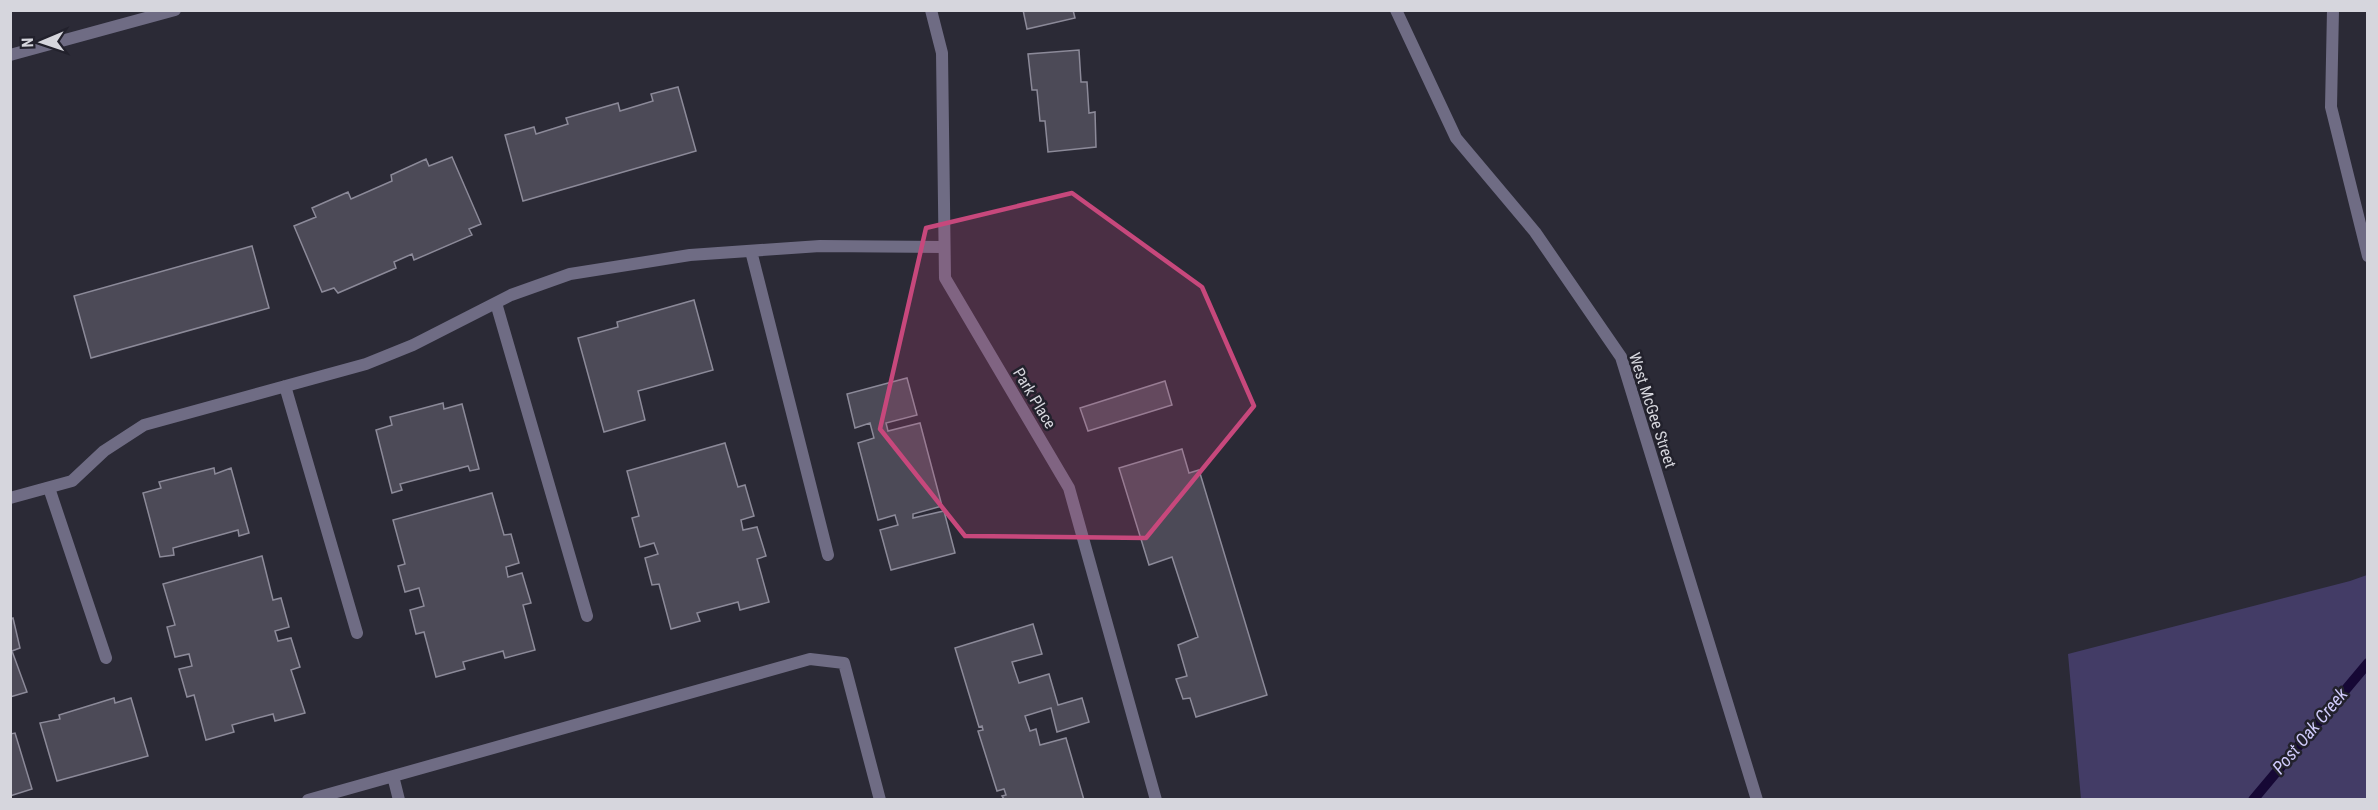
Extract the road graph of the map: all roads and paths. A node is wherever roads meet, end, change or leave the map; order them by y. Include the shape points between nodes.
1 (175, 10) edge
2 (931, 10) edge
3 (1396, 10) edge
4 (2332, 10) edge
5 (10, 54) edge
6 (944, 247) junction
7 (751, 251) junction
8 (2367, 256) edge
9 (496, 303) junction
10 (285, 386) junction
11 (49, 488) junction
12 (10, 498) edge
13 (828, 555) dead end
14 (587, 616) dead end
15 (357, 633) dead end
16 (106, 658) dead end
17 (393, 776) junction
18 (308, 800) edge
19 (399, 800) edge
20 (880, 800) edge
21 (1156, 800) edge
22 (1757, 800) edge

1 - 5 street
2 - 6 street, Park Place via 942,53
3 - 22 street, West McGee Street via 1456,138 1535,232 1621,357
4 - 8 street via 2331,107
6 - 7 street via 820,246
6 - 21 street, Park Place via 945,278 1069,488
7 - 9 street via 690,255 570,274
7 - 13 street
9 - 10 street via 366,364
9 - 14 street
10 - 11 street via 144,425 104,451 72,481
10 - 15 street
11 - 12 street
11 - 16 street
17 - 18 street
17 - 19 street
17 - 20 street via 810,659 844,663

